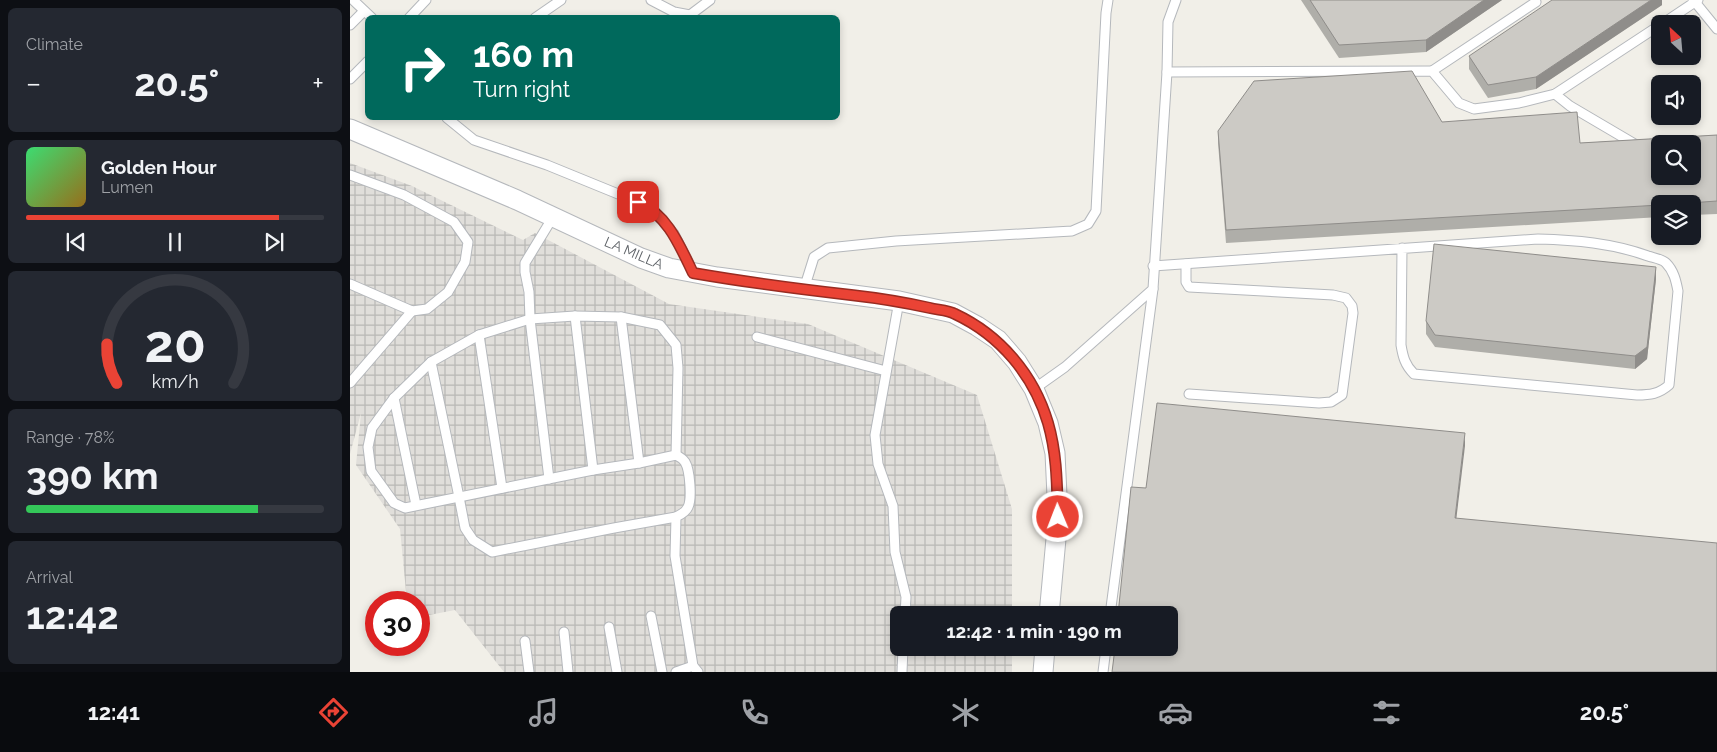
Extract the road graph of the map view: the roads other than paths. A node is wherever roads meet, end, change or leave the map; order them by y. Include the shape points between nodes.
1 (353, 0) edge
2 (426, 0) edge
3 (561, 0) edge
4 (651, 0) edge
5 (710, 0) edge
6 (1108, 0) edge
7 (1176, 0) edge
8 (1695, 1) edge
9 (1536, 2) dead end
10 (364, 11) junction
11 (369, 15) edge
12 (412, 15) edge
13 (539, 15) edge
14 (1674, 15) edge
15 (350, 25) edge
16 (1717, 29) edge
17 (1651, 31) edge
18 (365, 64) edge
19 (1432, 71) junction
20 (1167, 72) junction
21 (350, 79) edge
22 (1555, 94) junction
23 (449, 120) edge
24 (350, 129) edge
25 (1651, 145) edge
26 (350, 175) edge
27 (553, 217) junction
28 (1402, 248) junction
29 (1186, 264) junction
30 (1153, 266) junction
31 (693, 273) junction
32 (350, 284) edge
33 (1153, 289) junction
34 (804, 290) junction
35 (899, 301) junction
36 (412, 311) junction
37 (575, 316) junction
38 (621, 317) junction
39 (530, 319) junction
40 (479, 336) junction
41 (757, 337) dead end
42 (431, 362) junction
43 (886, 370) junction
44 (350, 383) edge
45 (1034, 389) junction
46 (1188, 394) dead end
47 (394, 398) junction
48 (676, 455) junction
49 (639, 463) junction
50 (593, 470) junction
51 (549, 479) junction
52 (502, 488) junction
53 (460, 497) junction
54 (416, 505) junction
55 (676, 517) junction
56 (906, 606) edge
57 (1050, 606) edge
58 (1111, 606) edge
59 (651, 616) dead end
60 (609, 627) dead end
61 (564, 632) dead end
62 (525, 641) dead end
63 (903, 656) edge
64 (1045, 656) edge
65 (1105, 656) edge
66 (695, 669) edge
67 (529, 672) edge
68 (568, 672) edge
69 (617, 672) edge
70 (662, 672) edge
71 (676, 672) edge
72 (902, 672) edge
73 (1043, 672) edge
74 (1103, 672) edge

1 - 10 lane
2 - 12 lane
3 - 13 lane
4 - 5 lane via 674,12 690,15
6 - 34 lane via 1096,211 1088,224 1072,230 828,248 814,257
7 - 20 lane via 1168,22
8 - 14 lane
8 - 16 lane
9 - 19 lane
10 - 11 lane
10 - 15 lane
17 - 22 lane
18 - 21 lane
19 - 20 lane
19 - 22 lane via 1458,103 1474,110
20 - 30 lane
22 - 25 lane via 1638,146
23 - 31 lane via 474,140 650,207 674,234
24 - 27 street, LA MILLA
26 - 36 lane via 404,195 454,222 468,242 465,262 448,292 427,308
27 - 31 street, LA MILLA via 641,258
27 - 39 lane via 525,263
28 - 28 lane via 1538,238 1583,241 1631,250 1664,262 1672,270 1678,291 1669,385 1661,392 1637,395 1414,374 1406,367 1400,345
28 - 29 lane
29 - 30 lane
29 - 46 lane via 1189,287 1333,295 1346,298 1353,313 1342,395 1331,402
30 - 33 lane
31 - 34 street, LA MILLA
32 - 36 lane
33 - 45 lane via 1065,367
33 - 58 lane
34 - 35 street, LA MILLA
35 - 43 lane
35 - 45 street, LA MILLA via 953,313 977,326 998,340
36 - 44 lane
37 - 38 lane
37 - 39 lane
37 - 50 lane
38 - 48 lane via 660,325 676,345
38 - 49 lane
39 - 40 lane
39 - 51 lane
40 - 42 lane
40 - 52 lane
41 - 43 lane
42 - 47 lane
42 - 53 lane
43 - 56 lane via 875,435 878,464 893,506 895,552
45 - 57 street, LA MILLA via 1048,422 1057,477 1058,517
47 - 54 lane
47 - 54 lane via 372,428 368,446 371,471 394,503 405,508
48 - 49 lane
48 - 55 lane via 688,468 690,486 688,507
49 - 50 lane
50 - 51 lane
51 - 52 lane
52 - 53 lane
53 - 54 lane
53 - 55 lane via 464,528 473,540 492,552
55 - 66 lane via 675,556
59 - 70 lane
60 - 69 lane
61 - 68 lane
62 - 67 lane
63 - 72 lane
64 - 73 street
65 - 74 lane
66 - 71 lane

